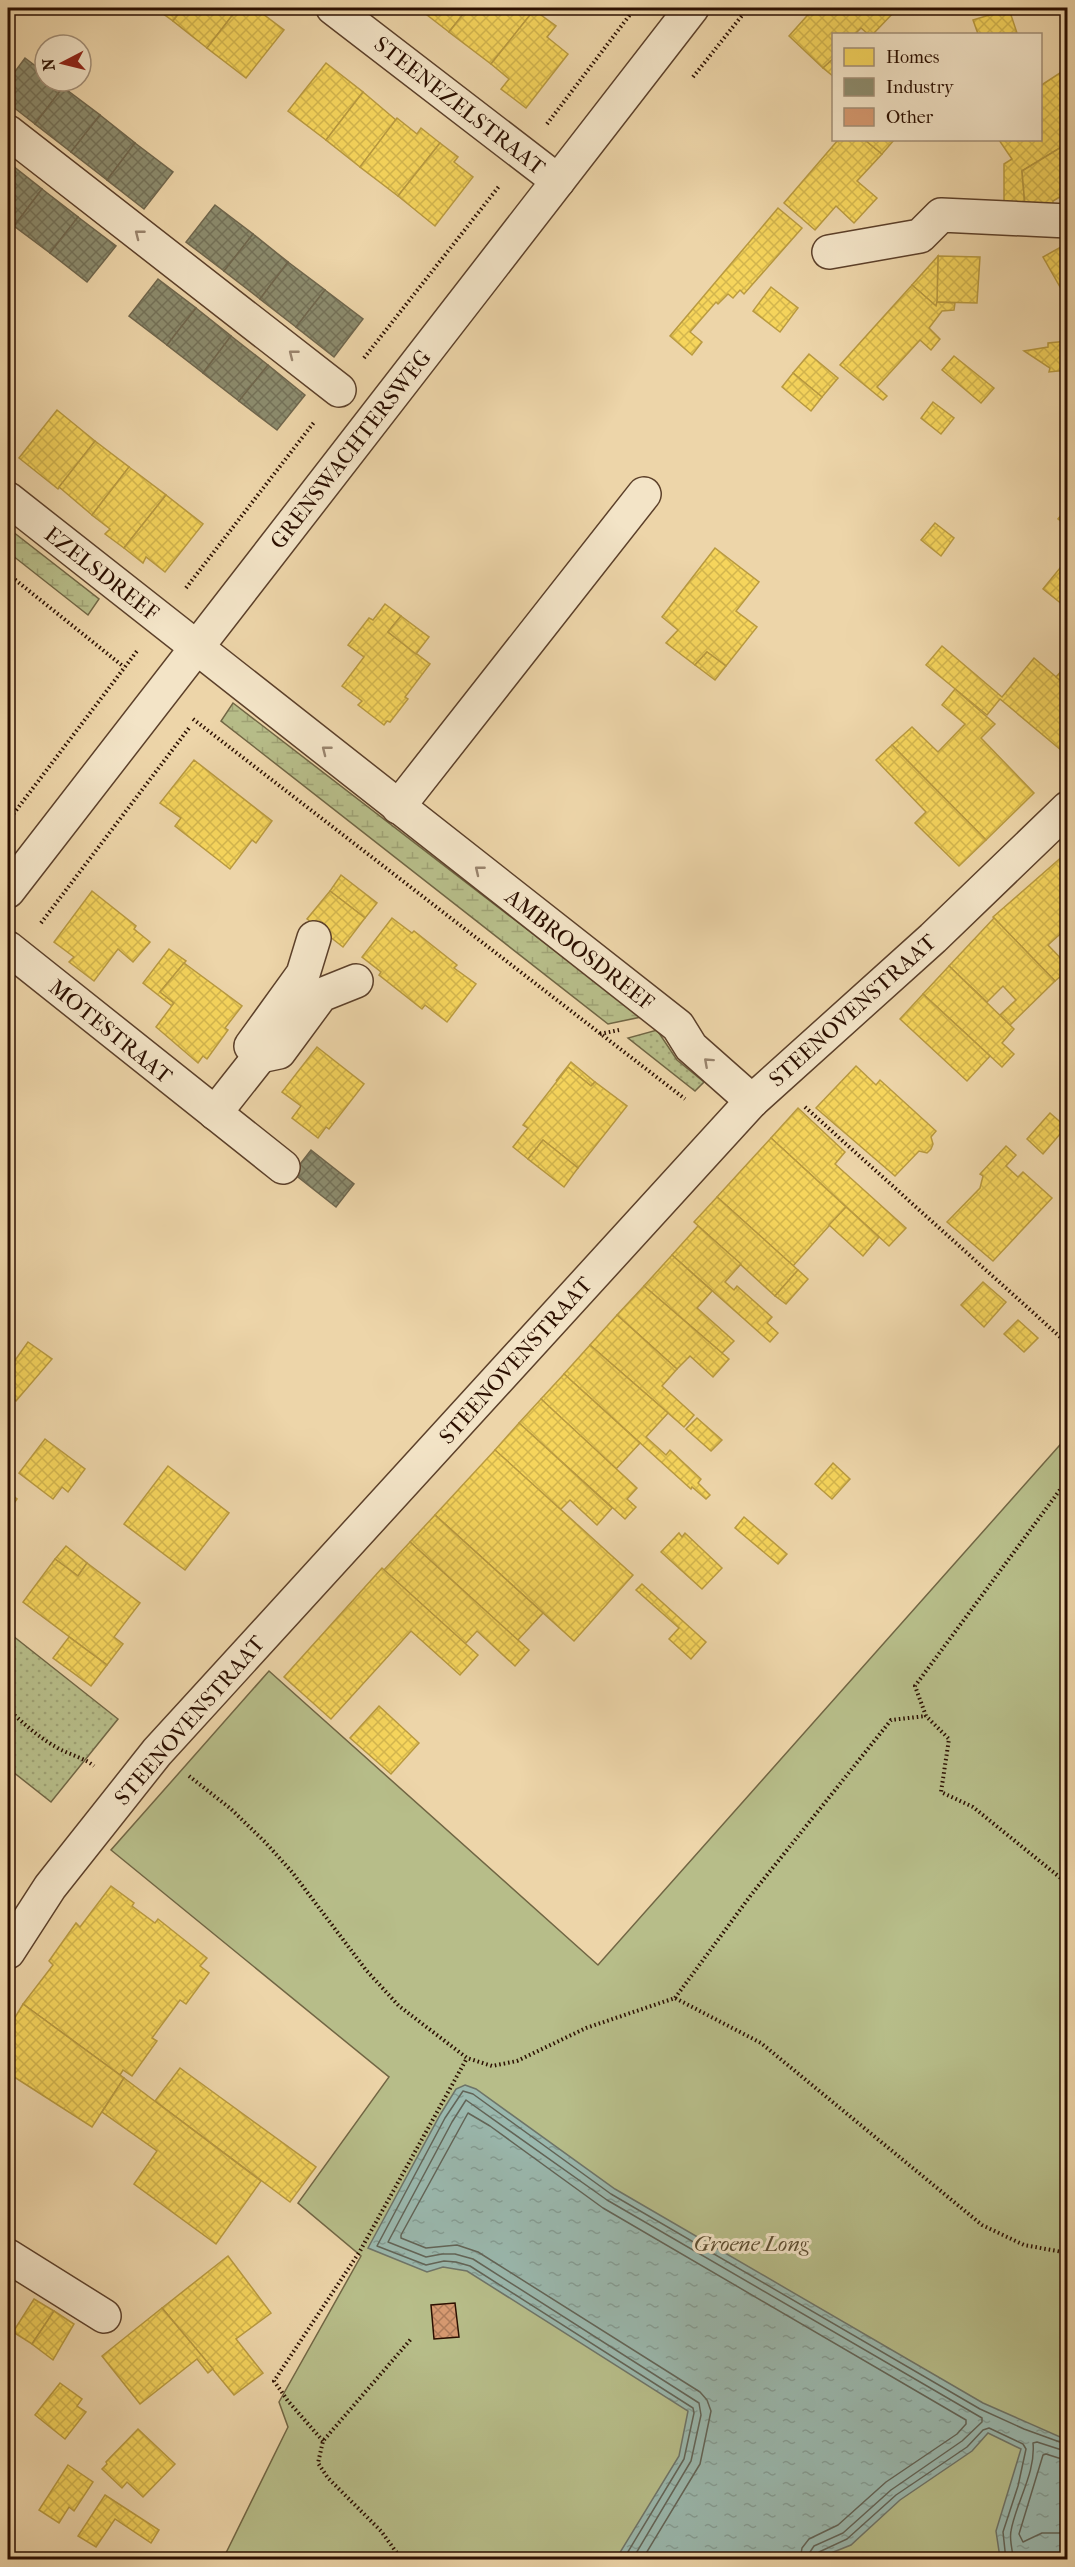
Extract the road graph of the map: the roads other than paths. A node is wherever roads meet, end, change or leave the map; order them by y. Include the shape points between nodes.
1 (333, 8) edge
2 (692, 8) edge
3 (8, 132) edge
4 (558, 181) junction
5 (1068, 221) edge
6 (829, 252) dead end
7 (339, 390) dead end
8 (644, 494) dead end
9 (8, 499) edge
10 (196, 647) junction
11 (398, 807) junction
12 (1068, 808) edge
13 (8, 891) edge
14 (314, 938) dead end
15 (8, 948) edge
16 (356, 981) dead end
17 (260, 1056) junction
18 (763, 1090) junction
19 (215, 1113) junction
20 (283, 1167) dead end
21 (8, 1952) edge
22 (8, 2256) edge
23 (104, 2316) dead end

1 - 4 street, STEENEZELSTRAAT
2 - 4 street, GRENSWACHTERSWEG
7 -> 3 street
4 - 10 street, GRENSWACHTERSWEG
5 - 6 street via 941,215 920,236
8 - 11 street
9 - 10 street, EZELSDREEF
11 -> 10 street, AMBROOSDREEF
10 - 13 street, GRENSWACHTERSWEG
18 -> 11 street, AMBROOSDREEF via 692,1047 678,1026
12 - 18 street, STEENOVENSTRAAT via 933,938
14 - 17 street via 303,974 251,1046
15 - 19 street, MOTESTRAAT
16 - 17 street via 321,995 279,1052
17 - 19 street
18 - 21 street, STEENOVENSTRAAT via 157,1752 50,1887
19 - 20 street, MOTESTRAAT
22 - 23 street

